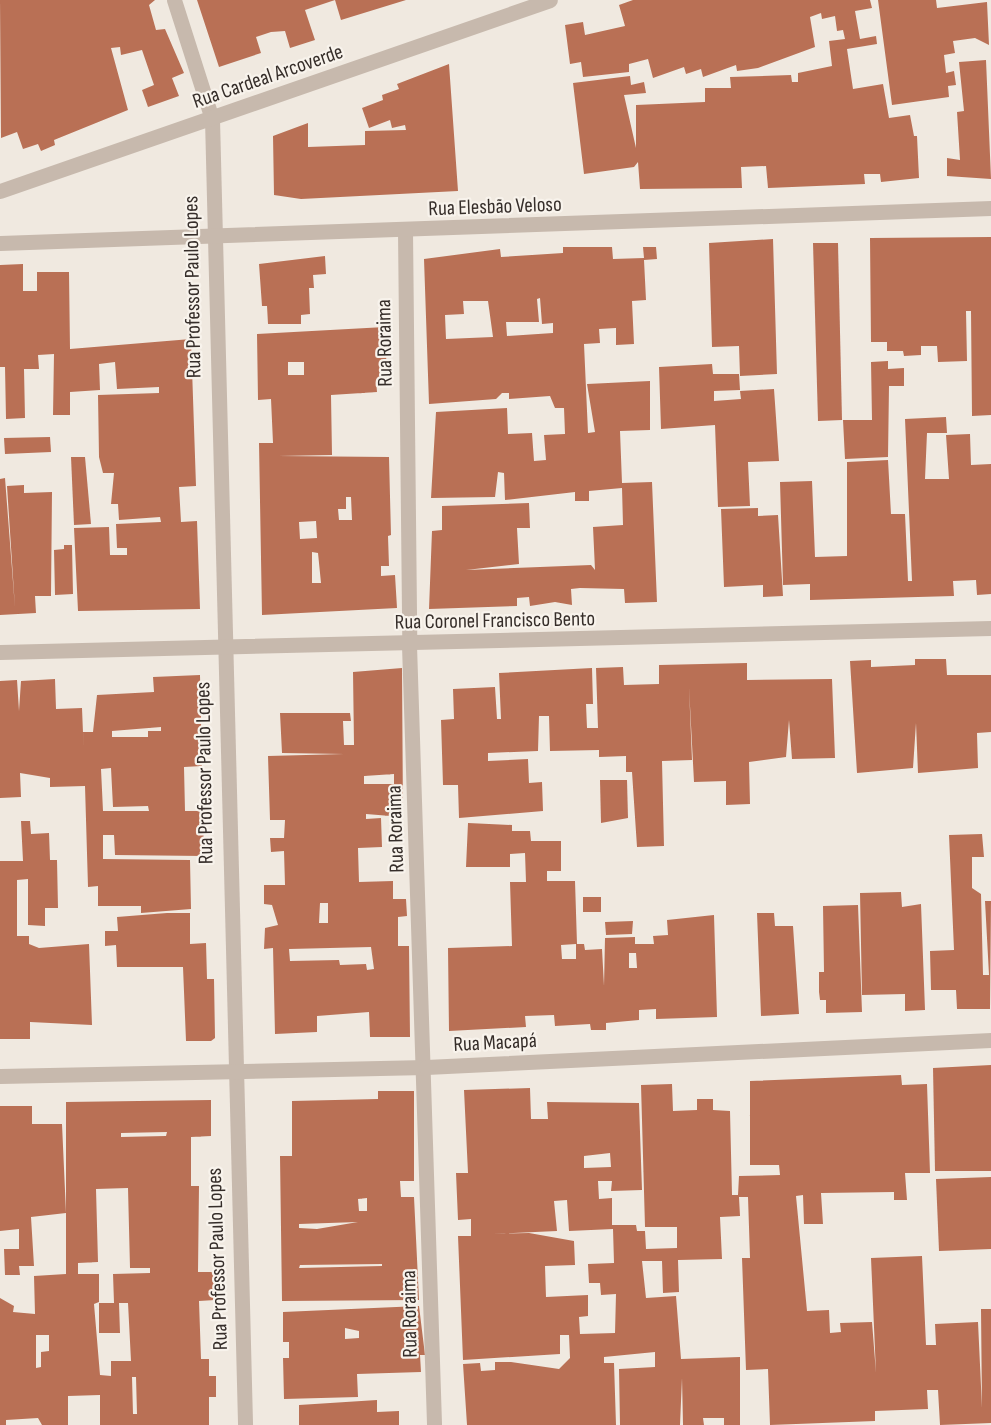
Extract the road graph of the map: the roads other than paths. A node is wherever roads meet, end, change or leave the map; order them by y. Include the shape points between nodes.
1 (174, 0) edge
2 (550, 0) edge
3 (212, 119) junction
4 (0, 191) edge
5 (991, 208) edge
6 (405, 231) junction
7 (212, 237) junction
8 (0, 243) edge
9 (991, 628) edge
10 (222, 645) junction
11 (410, 645) junction
12 (0, 652) edge
13 (991, 1040) edge
14 (426, 1067) junction
15 (233, 1070) junction
16 (0, 1076) edge
17 (245, 1425) edge
18 (434, 1425) edge

1 - 3 street, Rua Professor Paulo Lopes
2 - 3 street, Rua Cardeal Arcoverde
3 - 4 street, Rua Cardeal Arcoverde
3 - 7 street, Rua Professor Paulo Lopes
5 - 6 street, Rua Elesbão Veloso
6 - 7 street, Rua Elesbão Veloso
6 - 11 street, Rua Roraima
7 - 8 street, Rua Elesbão Veloso
7 - 10 street, Rua Professor Paulo Lopes
9 - 11 street, Rua Coronel Francisco Bento
10 - 11 street, Rua Coronel Francisco Bento
10 - 12 street, Rua Coronel Francisco Bento
10 - 15 street, Rua Professor Paulo Lopes
11 - 14 street, Rua Roraima
13 - 14 street, Rua Macapá
14 - 15 street, Rua Macapá
14 - 18 street, Rua Roraima
15 - 16 street, Rua Macapá
15 - 17 street, Rua Professor Paulo Lopes

